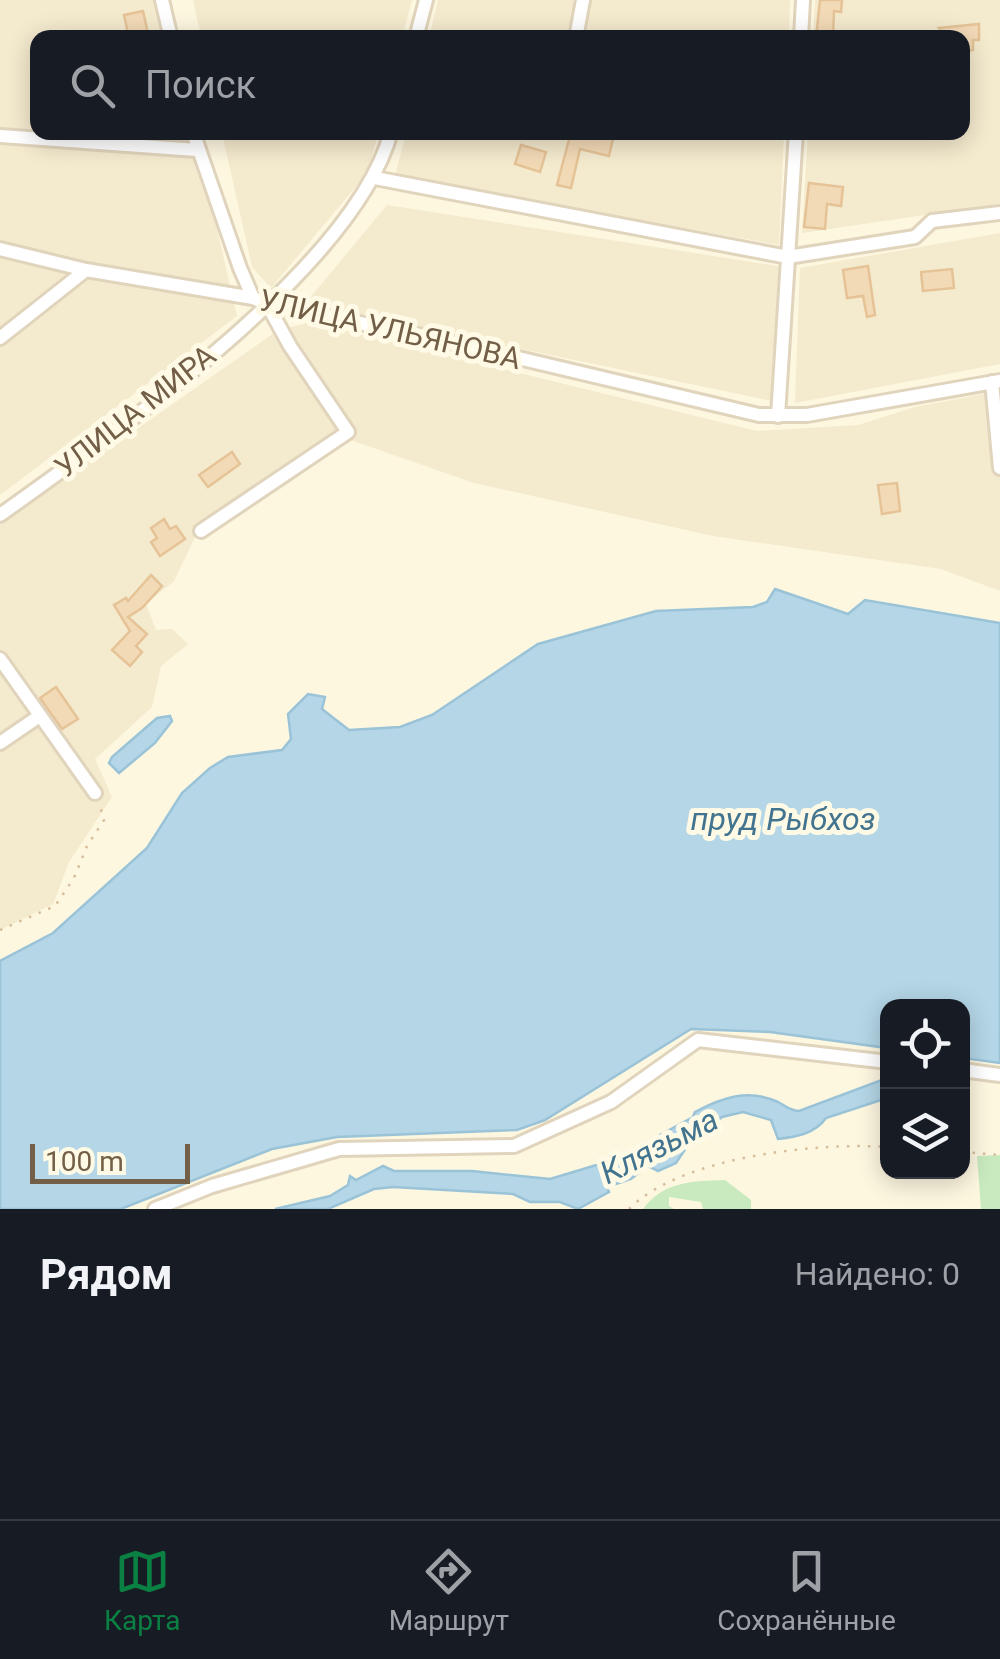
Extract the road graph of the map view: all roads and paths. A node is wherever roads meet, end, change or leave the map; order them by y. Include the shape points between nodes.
1 (162, 0) edge
2 (426, 0) edge
3 (583, 0) edge
4 (803, 0) edge
5 (169, 30) edge
6 (418, 30) edge
7 (577, 30) edge
8 (801, 30) edge
9 (0, 136) edge
10 (30, 138) edge
11 (56, 140) edge
12 (194, 140) edge
13 (388, 140) edge
14 (795, 140) edge
15 (196, 150) junction
16 (374, 178) junction
17 (1000, 213) edge
18 (0, 249) edge
19 (788, 257) junction
20 (86, 270) junction
21 (260, 301) junction
22 (0, 338) edge
23 (996, 381) edge
24 (778, 416) junction
25 (1000, 468) edge
26 (0, 515) edge
27 (201, 532) dead end
28 (0, 658) edge
29 (38, 716) junction
30 (0, 743) edge
31 (95, 793) joint
32 (0, 930) edge
33 (880, 1061) edge
34 (970, 1071) edge
35 (1000, 1075) edge
36 (880, 1146) edge
37 (970, 1153) edge
38 (1000, 1155) edge
39 (155, 1209) edge
40 (629, 1209) edge

1 - 5 street
2 - 6 street
3 - 7 street
4 - 8 street
9 - 10 street
11 - 15 street
12 - 15 street
13 - 16 street, УЛИЦА МИРА
14 - 19 street
15 - 21 street
16 - 19 street
16 - 21 street, УЛИЦА МИРА via 339,228
17 - 19 street via 932,220 915,237
18 - 20 street, УЛИЦА УЛЬЯНОВА
19 - 24 street
20 - 21 street, УЛИЦА УЛЬЯНОВА
20 - 22 street
21 - 24 street, УЛИЦА УЛЬЯНОВА
21 - 26 street, УЛИЦА МИРА via 167,391
21 - 27 street via 348,432
23 - 24 street, УЛИЦА УЛЬЯНОВА
23 - 25 street
28 - 29 street
29 - 30 street
29 - 31 street
31 - 32 path via 104,820 55,906
33 - 39 street via 698,1040 611,1102 514,1146 338,1149
34 - 35 street
36 - 40 path via 777,1152 700,1170 645,1192
37 - 38 path

